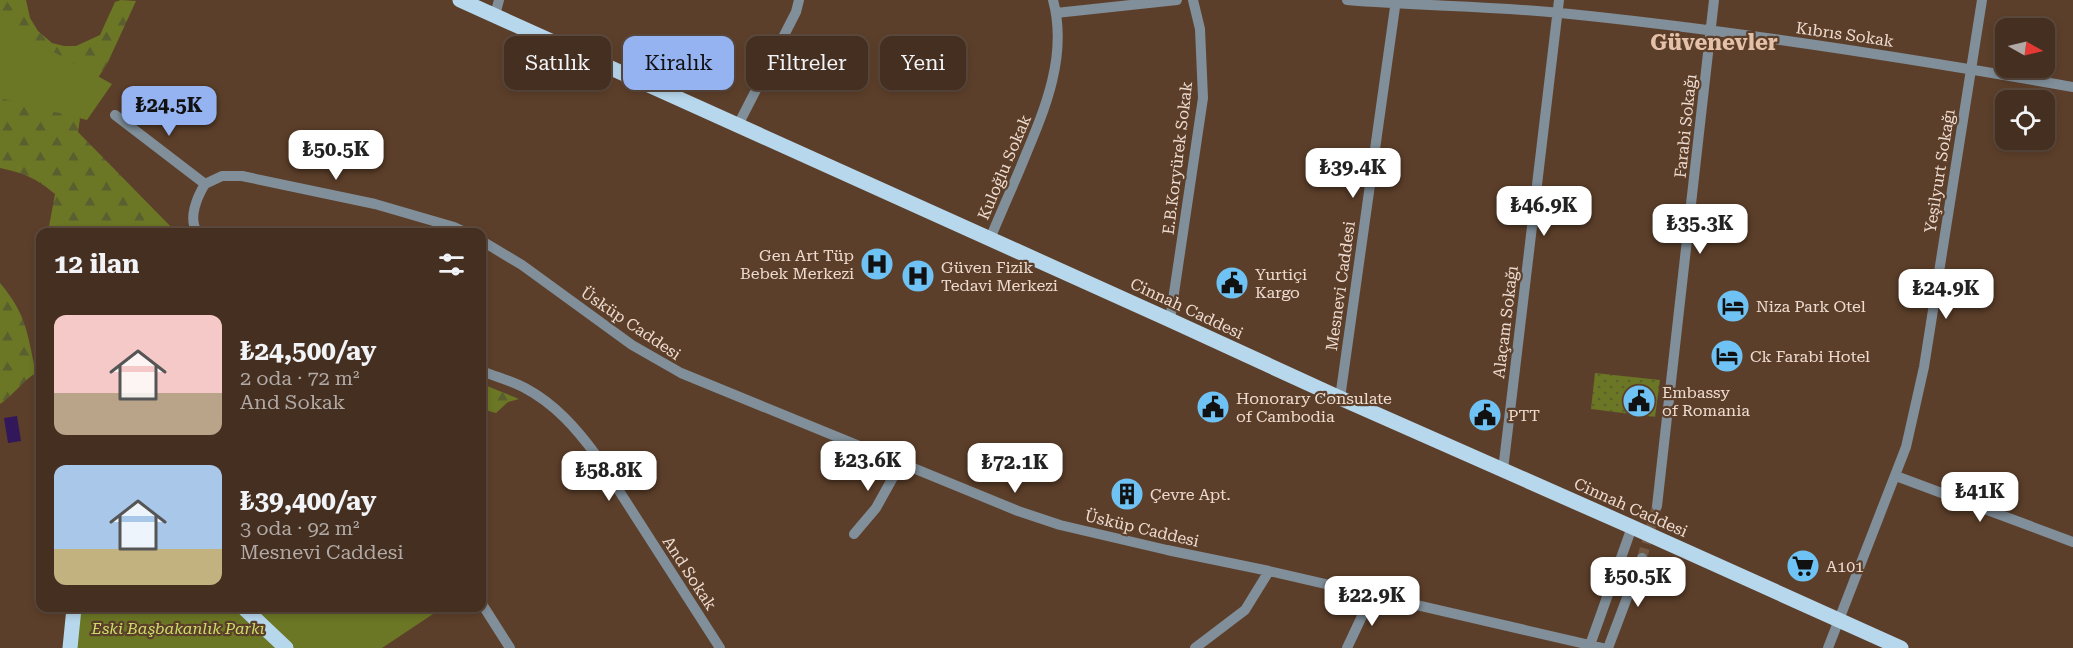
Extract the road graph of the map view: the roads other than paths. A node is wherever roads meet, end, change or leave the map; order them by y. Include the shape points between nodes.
1 (460, 0) edge
2 (799, 0) edge
3 (1053, 0) edge
4 (1177, 0) edge
5 (1193, 0) edge
6 (1347, 0) edge
7 (1559, 0) edge
8 (1714, 0) edge
9 (1982, 0) edge
10 (1394, 2) edge
11 (497, 7) edge
12 (1557, 12) junction
13 (1056, 13) junction
14 (1710, 29) junction
15 (1971, 69) junction
16 (2073, 87) edge
17 (115, 115) dead end
18 (738, 125) junction
19 (205, 184) junction
20 (194, 228) edge
21 (456, 228) edge
22 (990, 239) junction
23 (486, 243) edge
24 (1170, 320) junction
25 (486, 373) edge
26 (1340, 398) junction
27 (901, 463) junction
28 (1503, 470) junction
29 (1896, 476) junction
30 (1657, 506) tunnel mouth
31 (1632, 527) junction
32 (854, 534) dead end
33 (2073, 542) edge
34 (1642, 558) tunnel mouth
35 (1269, 571) junction
36 (1372, 595) junction
37 (486, 610) edge
38 (74, 612) edge
39 (248, 612) edge
40 (1839, 621) junction
41 (1590, 645) junction
42 (70, 648) edge
43 (286, 648) edge
44 (510, 648) edge
45 (720, 648) edge
46 (1195, 648) edge
47 (1347, 648) edge
48 (1603, 648) edge
49 (1608, 648) edge
50 (1828, 648) edge
51 (1900, 648) edge

1 - 11 main road, Cinnah Caddesi
2 - 18 street
3 - 13 street, Kuloğlu Sokak
4 - 13 street
5 - 24 street, E.B.Koryürek Sokak via 1200,29 1203,98
6 - 10 street, Kıbrıs Sokak
7 - 12 street, Alaçam Sokağı
8 - 14 street, Farabi Sokağı
9 - 15 street, Yeşilyurt Sokağı
10 - 12 street, Kıbrıs Sokak
10 - 26 street, Mesnevi Caddesi
11 - 18 main road, Cinnah Caddesi
12 - 14 street, Kıbrıs Sokak
12 - 28 street, Alaçam Sokağı
13 - 22 street, Kuloğlu Sokak via 1058,43 1046,106
14 - 15 street, Kıbrıs Sokak
14 - 30 street, Farabi Sokağı
15 - 16 street, Kıbrıs Sokak
15 - 29 street, Yeşilyurt Sokağı via 1924,367
17 - 19 street
18 - 22 main road, Cinnah Caddesi
19 - 20 street via 194,210
19 - 21 street via 222,176 242,176 375,204
22 - 24 main road, Cinnah Caddesi
23 - 27 street, Üsküp Caddesi via 632,345 681,373
24 - 26 main road, Cinnah Caddesi
25 - 45 street, And Sokak via 539,396 580,433
26 - 28 main road, Cinnah Caddesi
27 - 32 street via 876,508
27 - 35 street, Üsküp Caddesi via 1060,525
28 - 31 main road, Cinnah Caddesi
29 - 33 street
29 - 40 street, Yeşilyurt Sokağı
31 - 40 main road, Cinnah Caddesi
31 - 41 street
34 - 49 street
35 - 36 street, Üsküp Caddesi
35 - 46 street via 1245,610
36 - 41 street, Üsküp Caddesi
36 - 47 street
37 - 44 street
38 - 42 main road
39 - 43 main road
40 - 50 street, Yeşilyurt Sokağı
40 - 51 main road, Cinnah Caddesi
41 - 48 street, Üsküp Caddesi

